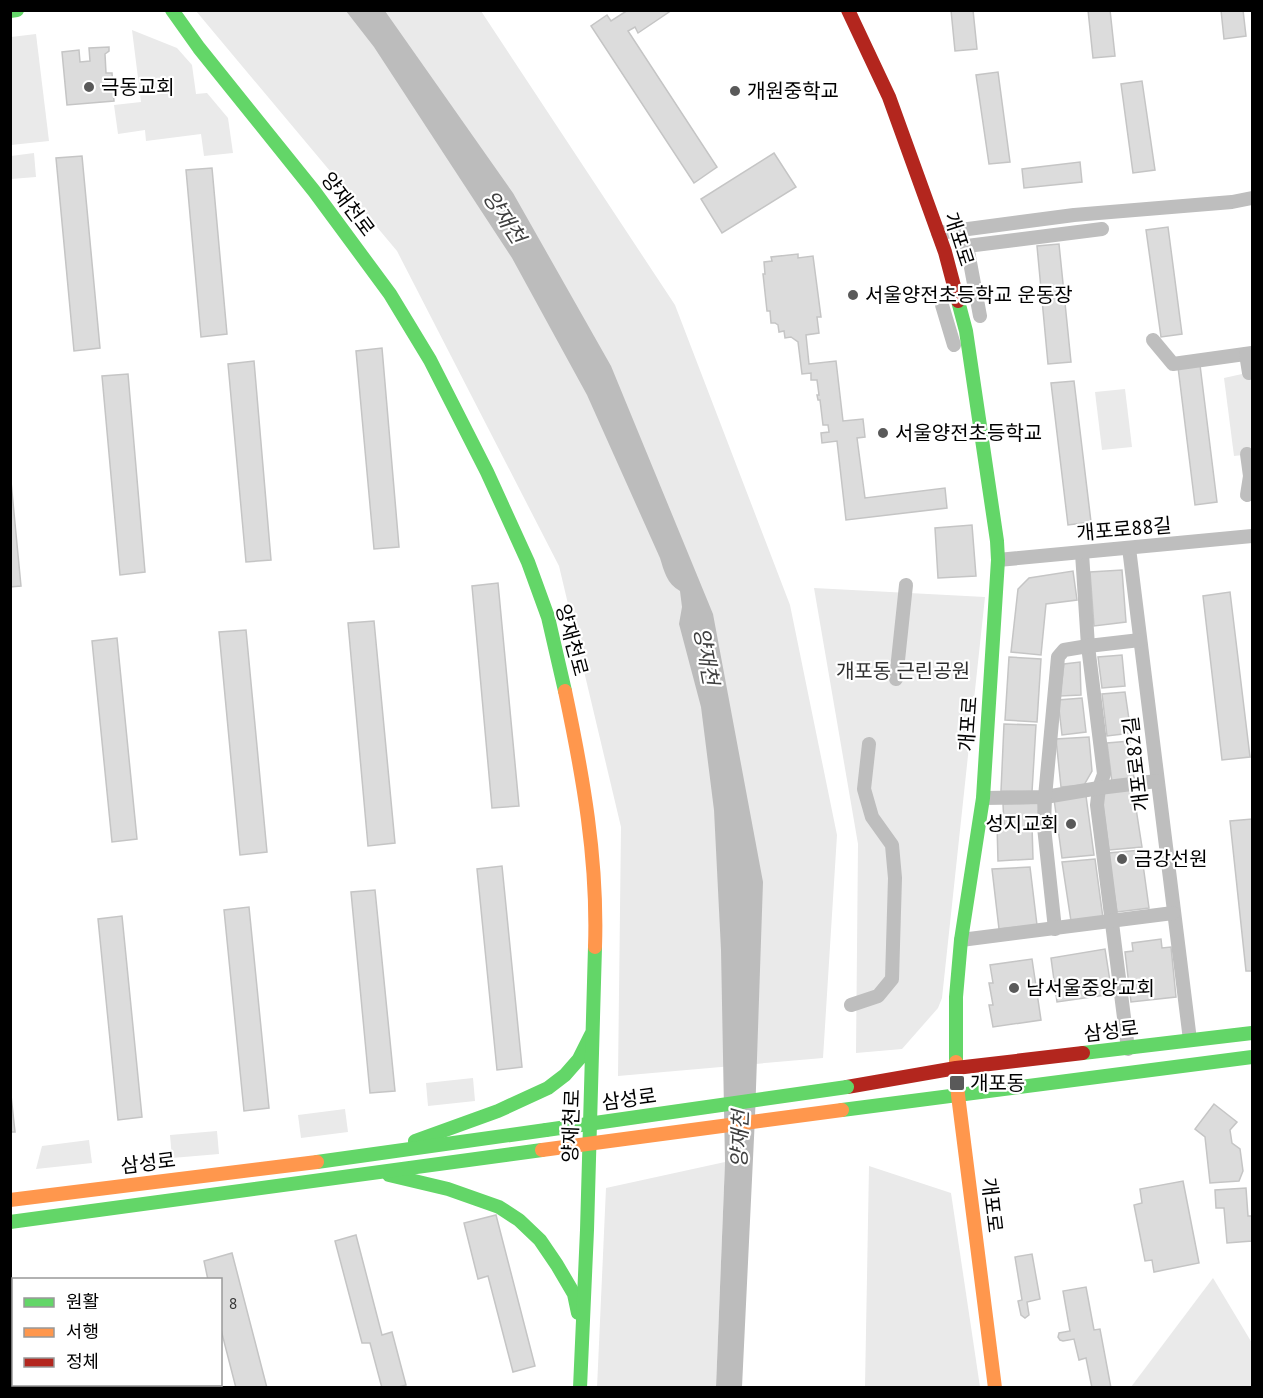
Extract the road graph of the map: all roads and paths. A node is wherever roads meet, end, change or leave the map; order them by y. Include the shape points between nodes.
1 (17, 10) edge
2 (172, 10) edge
3 (848, 10) edge
4 (10, 11) edge
5 (1252, 198) edge
6 (1102, 230) dead end
7 (938, 233) junction
8 (942, 305) dead end
9 (981, 316) dead end
10 (1153, 340) dead end
11 (954, 345) dead end
12 (1249, 354) edge
13 (1249, 373) dead end
14 (1247, 454) dead end
15 (1247, 495) dead end
16 (1252, 536) edge
17 (1129, 549) junction
18 (1082, 553) junction
19 (998, 560) junction
20 (906, 585) dead end
21 (1140, 640) junction
22 (1088, 646) junction
23 (896, 679) dead end
24 (868, 744) dead end
25 (1157, 781) junction
26 (1099, 788) junction
27 (1045, 797) junction
28 (983, 798) junction
29 (1173, 913) junction
30 (1112, 922) junction
31 (1055, 929) junction
32 (961, 940) junction
33 (851, 1005) dead end
34 (593, 1031) junction
35 (1252, 1033) edge
36 (1190, 1040) junction
37 (1128, 1049) junction
38 (1252, 1057) edge
39 (956, 1068) junction
40 (958, 1095) junction
41 (378, 1154) junction
42 (378, 1172) junction
43 (10, 1200) edge
44 (10, 1222) edge
45 (583, 1334) junction
46 (580, 1388) edge
47 (995, 1388) edge

1 - 4 main road
2 - 34 main road, 양재천로 via 390,294 430,360 528,562 561,669 593,852
3 - 7 main road, 개포로 via 889,98
5 - 7 street
6 - 9 street via 967,246
7 - 19 main road, 개포로 via 966,331
8 - 11 street
10 - 12 street via 1173,364
12 - 13 street
14 - 15 street
16 - 17 street, 개포로88길
17 - 18 street, 개포로88길
17 - 21 street, 개포로82길
18 - 19 street, 개포로88길
18 - 22 street, 개포로82길
19 - 28 main road, 개포로
20 - 23 street
21 - 22 street
21 - 25 street, 개포로82길
22 - 26 street, 개포로82길 via 1104,774
22 - 27 street via 1064,650 1058,657
24 - 33 street via 864,789 872,817 892,845 892,979 878,996
25 - 26 street
25 - 29 street, 개포로82길
26 - 27 street
26 - 30 street, 개포로82길 via 1097,805
27 - 28 street
27 - 31 street via 1044,827
28 - 32 main road, 개포로
29 - 30 street
29 - 36 street, 개포로82길
30 - 31 street
30 - 37 street, 개포로82길
31 - 32 street
32 - 39 main road, 개포로
34 - 41 main road via 579,1059 548,1088 498,1111
34 - 45 main road, 양재천로
35 - 36 main road, 삼성로
36 - 37 main road, 삼성로
37 - 39 main road, 삼성로
38 - 40 main road, 삼성로
39 - 40 main road, 개포로
39 - 41 main road, 삼성로, bridge
40 - 42 main road, 삼성로, bridge
40 - 47 main road, 개포로
41 - 43 main road, 삼성로
42 - 44 main road, 삼성로
42 - 45 main road via 448,1189 499,1207 519,1220 540,1240 574,1294
45 - 46 main road, 양재천로

